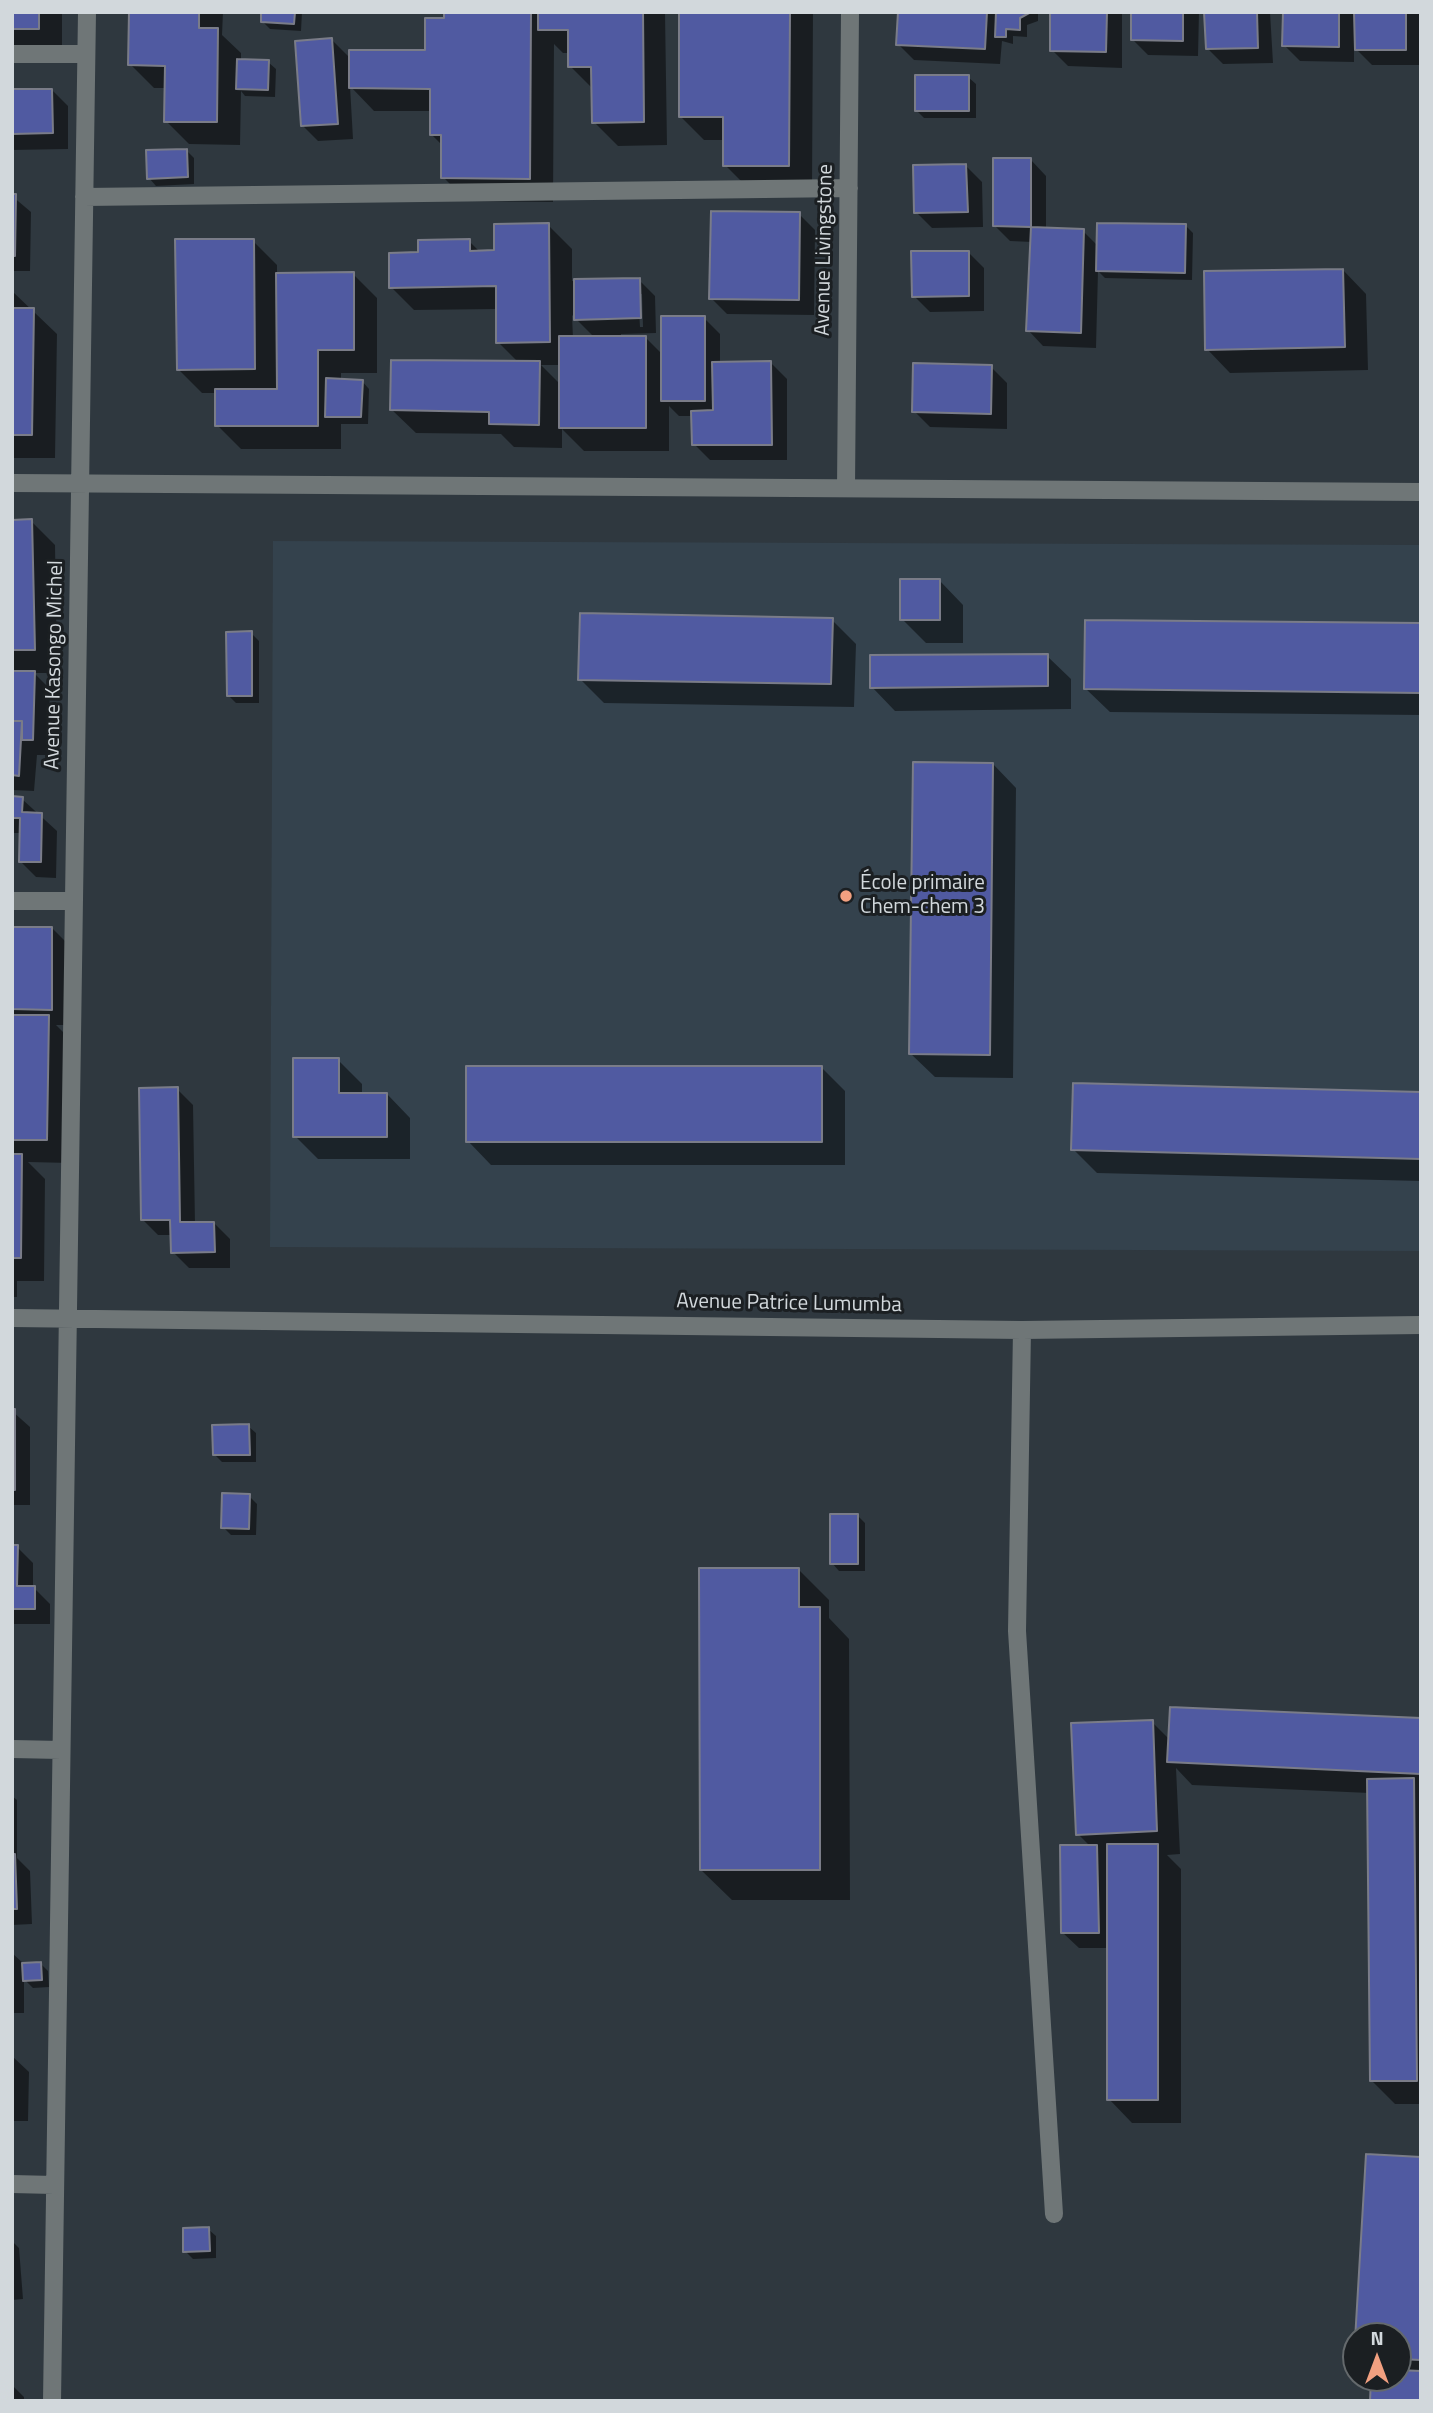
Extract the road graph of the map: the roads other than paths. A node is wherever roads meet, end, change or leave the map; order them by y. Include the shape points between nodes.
1 (87, 12) edge
2 (850, 12) edge
3 (12, 54) edge
4 (86, 54) junction
5 (849, 188) junction
6 (84, 197) junction
7 (12, 483) edge
8 (80, 484) junction
9 (846, 488) junction
10 (1421, 492) edge
11 (12, 901) edge
12 (74, 901) junction
13 (12, 1318) edge
14 (68, 1319) junction
15 (1421, 1325) edge
16 (1022, 1330) junction
17 (12, 1749) edge
18 (61, 1750) junction
19 (12, 2184) edge
20 (54, 2185) junction
21 (1054, 2214) dead end
22 (52, 2401) edge

1 - 4 street, Avenue Kasongo Michel
2 - 5 street, Avenue Livingstone
3 - 4 street
4 - 6 street, Avenue Kasongo Michel
5 - 6 street
5 - 9 street, Avenue Livingstone
6 - 8 street, Avenue Kasongo Michel
7 - 8 street
8 - 9 street
8 - 12 street, Avenue Kasongo Michel
9 - 10 street
11 - 12 street
12 - 14 street, Avenue Kasongo Michel
13 - 14 street, Avenue Patrice Lumumba
14 - 16 street, Avenue Patrice Lumumba
14 - 18 street, Avenue Kasongo Michel
15 - 16 street, Avenue Patrice Lumumba
16 - 21 street via 1017,1631
17 - 18 street
18 - 20 street, Avenue Kasongo Michel
19 - 20 street
20 - 22 street, Avenue Kasongo Michel

